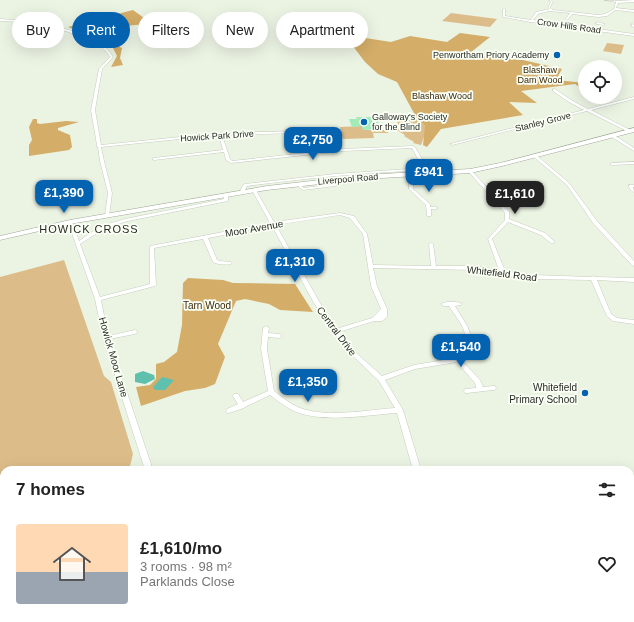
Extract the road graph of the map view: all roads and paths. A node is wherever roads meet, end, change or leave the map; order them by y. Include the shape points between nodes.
1 (550, 0) edge
2 (605, 0) edge
3 (634, 1) edge
4 (617, 2) junction
5 (504, 9) dead end
6 (615, 9) junction
7 (552, 10) junction
8 (634, 11) edge
9 (571, 13) junction
10 (598, 16) junction
11 (561, 18) dead end
12 (0, 20) edge
13 (531, 21) junction
14 (597, 23) dead end
15 (634, 35) edge
16 (554, 90) dead end
17 (634, 98) edge
18 (589, 111) junction
19 (337, 131) dead end
20 (632, 131) edge
21 (220, 134) junction
22 (612, 136) junction
23 (452, 144) dead end
24 (98, 146) junction
25 (634, 150) edge
26 (225, 151) junction
27 (534, 156) junction
28 (154, 159) dead end
29 (634, 163) edge
30 (612, 164) dead end
31 (470, 171) junction
32 (428, 172) junction
33 (411, 175) junction
34 (298, 184) junction
35 (335, 185) dead end
36 (634, 186) edge
37 (254, 190) junction
38 (634, 191) edge
39 (242, 192) junction
40 (226, 195) junction
41 (428, 208) junction
42 (436, 208) dead end
43 (429, 215) dead end
44 (107, 216) junction
45 (507, 220) junction
46 (70, 222) junction
47 (273, 224) junction
48 (205, 236) junction
49 (0, 238) edge
50 (553, 242) dead end
51 (79, 243) junction
52 (431, 244) dead end
53 (229, 263) dead end
54 (634, 264) edge
55 (370, 266) junction
56 (434, 267) junction
57 (503, 273) junction
58 (593, 278) junction
59 (634, 280) edge
60 (98, 299) junction
61 (444, 304) dead end
62 (451, 304) junction
63 (459, 304) dead end
64 (634, 322) edge
65 (335, 331) junction
66 (135, 332) dead end
67 (279, 336) dead end
68 (106, 338) junction
69 (458, 360) junction
70 (381, 379) junction
71 (493, 388) dead end
72 (480, 389) junction
73 (467, 391) dead end
74 (271, 392) junction
75 (236, 396) dead end
76 (242, 406) junction
77 (400, 410) junction
78 (230, 411) dead end
79 (148, 466) edge
80 (416, 466) edge

1 - 7 street via 552,2 549,7
2 - 4 street
3 - 4 street
4 - 6 street
5 - 13 street, Crow Hills Road via 504,17
6 - 8 street
6 - 10 street
7 - 9 street
7 - 13 street via 537,13
9 - 10 street
9 - 11 street via 567,19
10 - 14 street via 602,24
12 - 24 street via 50,24 108,49 112,56 101,69 93,110
13 - 15 street, Crow Hills Road
16 - 18 street
17 - 18 street, Stanley Grove
18 - 20 street
18 - 23 street, Stanley Grove
19 - 21 street, Howick Park Drive
20 - 22 street, Liverpool Road
21 - 24 street, Howick Park Drive
21 - 26 street
22 - 25 street
22 - 27 street, Liverpool Road
24 - 44 street via 110,193
26 - 28 street
26 - 32 street via 228,160 234,162 343,150 412,147
27 - 31 street, Liverpool Road
27 - 54 street via 568,184 595,222
29 - 30 street
31 - 32 street, Liverpool Road
31 - 45 street via 507,213
32 - 33 street, Liverpool Road
32 - 39 street via 373,171 273,181 245,185
33 - 34 street, Liverpool Road
33 - 41 street via 410,189 423,199
34 - 35 street via 303,189
34 - 37 street, Liverpool Road
36 - 38 street via 630,186
37 - 39 street, Liverpool Road
37 - 47 street, Central Drive
39 - 40 street, Liverpool Road
40 - 44 street, Liverpool Road
40 - 51 street, Liverpool Road via 226,200 121,222 103,228
41 - 42 street
41 - 43 street
44 - 46 street, Liverpool Road
45 - 50 street via 543,234
45 - 57 street via 490,239
46 - 49 street, Liverpool Road
46 - 51 street, Howick Moor Lane
47 - 48 street, Moor Avenue
47 - 55 street, Moor Avenue via 340,214 352,217 365,234
47 - 65 street, Central Drive via 307,288
48 - 53 street via 215,261
48 - 60 street, Moor Avenue via 152,247 153,285
51 - 60 street, Howick Moor Lane
52 - 56 street
55 - 56 street, Whitefield Road
55 - 65 street, Moor Avenue via 374,286 384,309 384,317
56 - 57 street, Whitefield Road via 475,268
57 - 58 street, Whitefield Road via 534,277
58 - 59 street, Whitefield Road
58 - 64 street via 609,316 615,320
60 - 68 street, Howick Moor Lane
61 - 62 street
62 - 63 street
62 - 69 street via 465,325 469,341 466,351
65 - 70 street, Central Drive via 354,354
66 - 68 street
67 - 74 street via 265,332 264,349
68 - 79 street, Howick Moor Lane
69 - 70 street via 414,367
69 - 72 street via 478,382
70 - 77 street, Central Drive
71 - 72 street
72 - 73 street
74 - 76 street
74 - 77 street via 299,410 324,415
75 - 76 street
76 - 78 street
77 - 80 street, Central Drive

